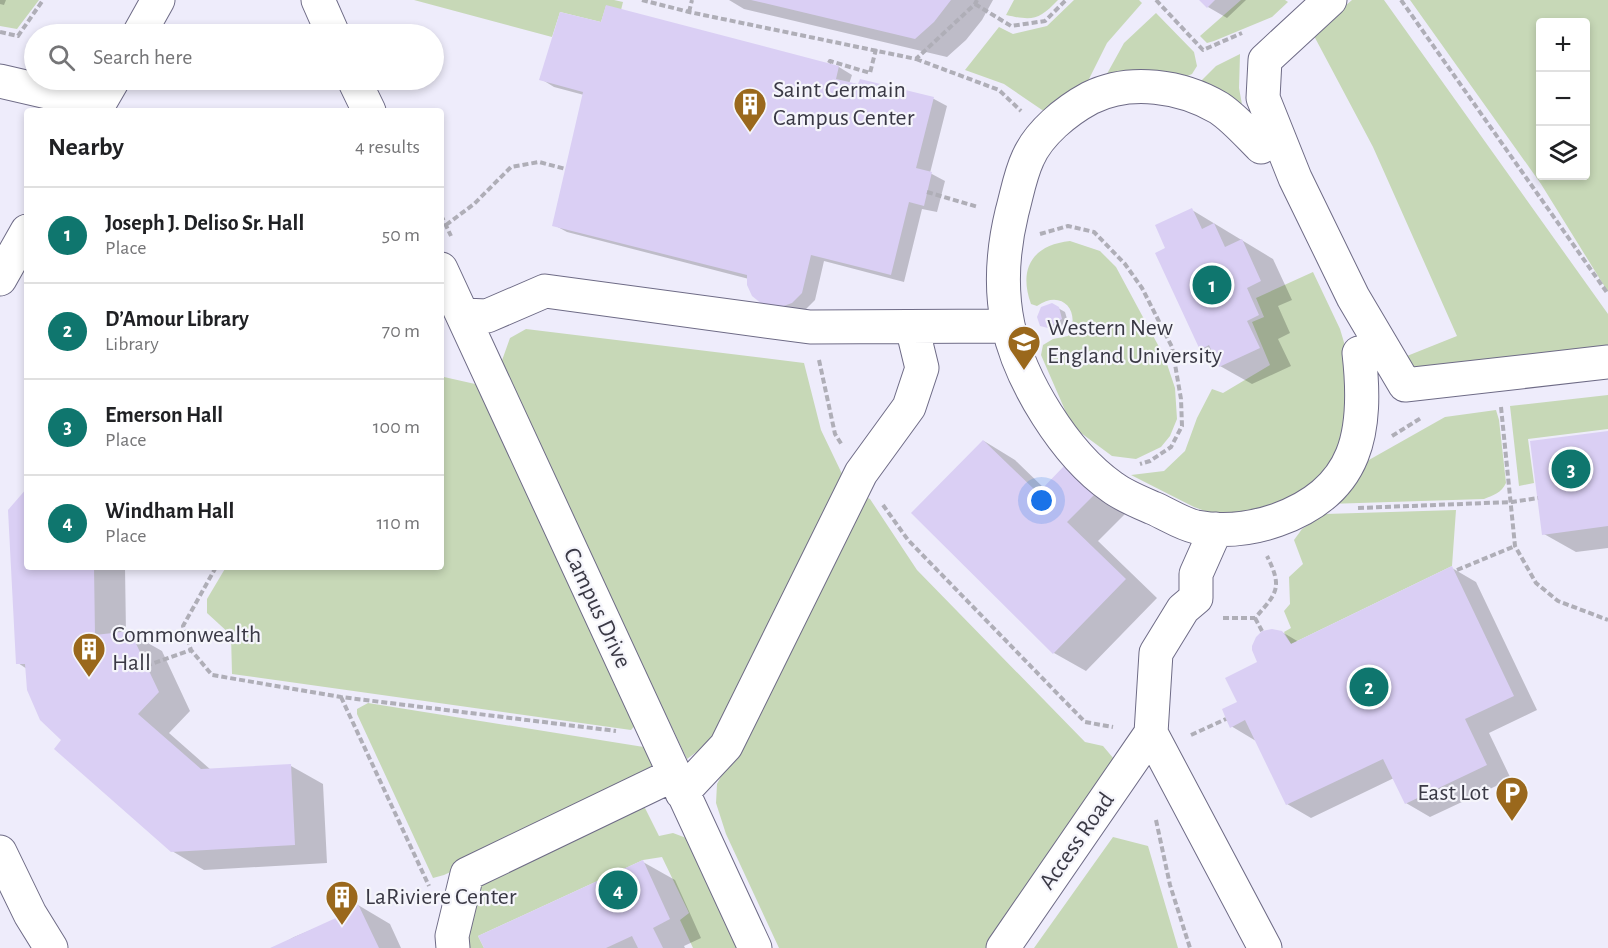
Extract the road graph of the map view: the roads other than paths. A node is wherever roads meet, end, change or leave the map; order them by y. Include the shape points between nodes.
1 (159, 0) edge
2 (318, 0) edge
3 (1330, 0) edge
4 (145, 24) edge
5 (329, 24) edge
6 (0, 81) edge
7 (24, 85) edge
8 (54, 90) edge
9 (359, 90) edge
10 (102, 98) edge
11 (368, 108) edge
12 (1261, 147) dead end
13 (24, 236) edge
14 (444, 275) edge
15 (0, 279) edge
16 (463, 315) junction
17 (1008, 326) junction
18 (912, 327) junction
19 (1359, 353) dead end
20 (1608, 362) edge
21 (1216, 529) junction
22 (1151, 733) junction
23 (677, 784) junction
24 (0, 852) edge
25 (452, 942) edge
26 (1264, 946) edge
27 (51, 948) edge
28 (755, 948) edge
29 (1002, 948) edge

1 - 4 street
2 - 5 street
3 - 20 street via 1265,60 1263,98 1295,178 1353,297 1405,385
6 - 7 street
8 - 10 street
9 - 11 street
12 - 17 street via 1221,110 1183,92 1124,88 1105,92 1064,115 1029,155 1019,184 1005,244 1003,287
13 - 15 street
14 - 16 street, Campus Drive
16 - 18 street via 487,316 545,291 810,327
16 - 23 street, Campus Drive
17 - 18 street
17 - 21 street via 1040,402 1063,437 1100,477 1112,488 1176,519 1194,527
18 - 23 street via 922,368 909,407 861,473 726,746
19 - 21 street via 1362,415 1358,439 1340,476 1313,504 1296,513 1257,527
21 - 22 street via 1196,574 1196,598 1183,609 1156,653
22 - 26 street
22 - 29 street, Access Road
23 - 25 street via 467,874
23 - 28 street, Campus Drive
24 - 27 street

